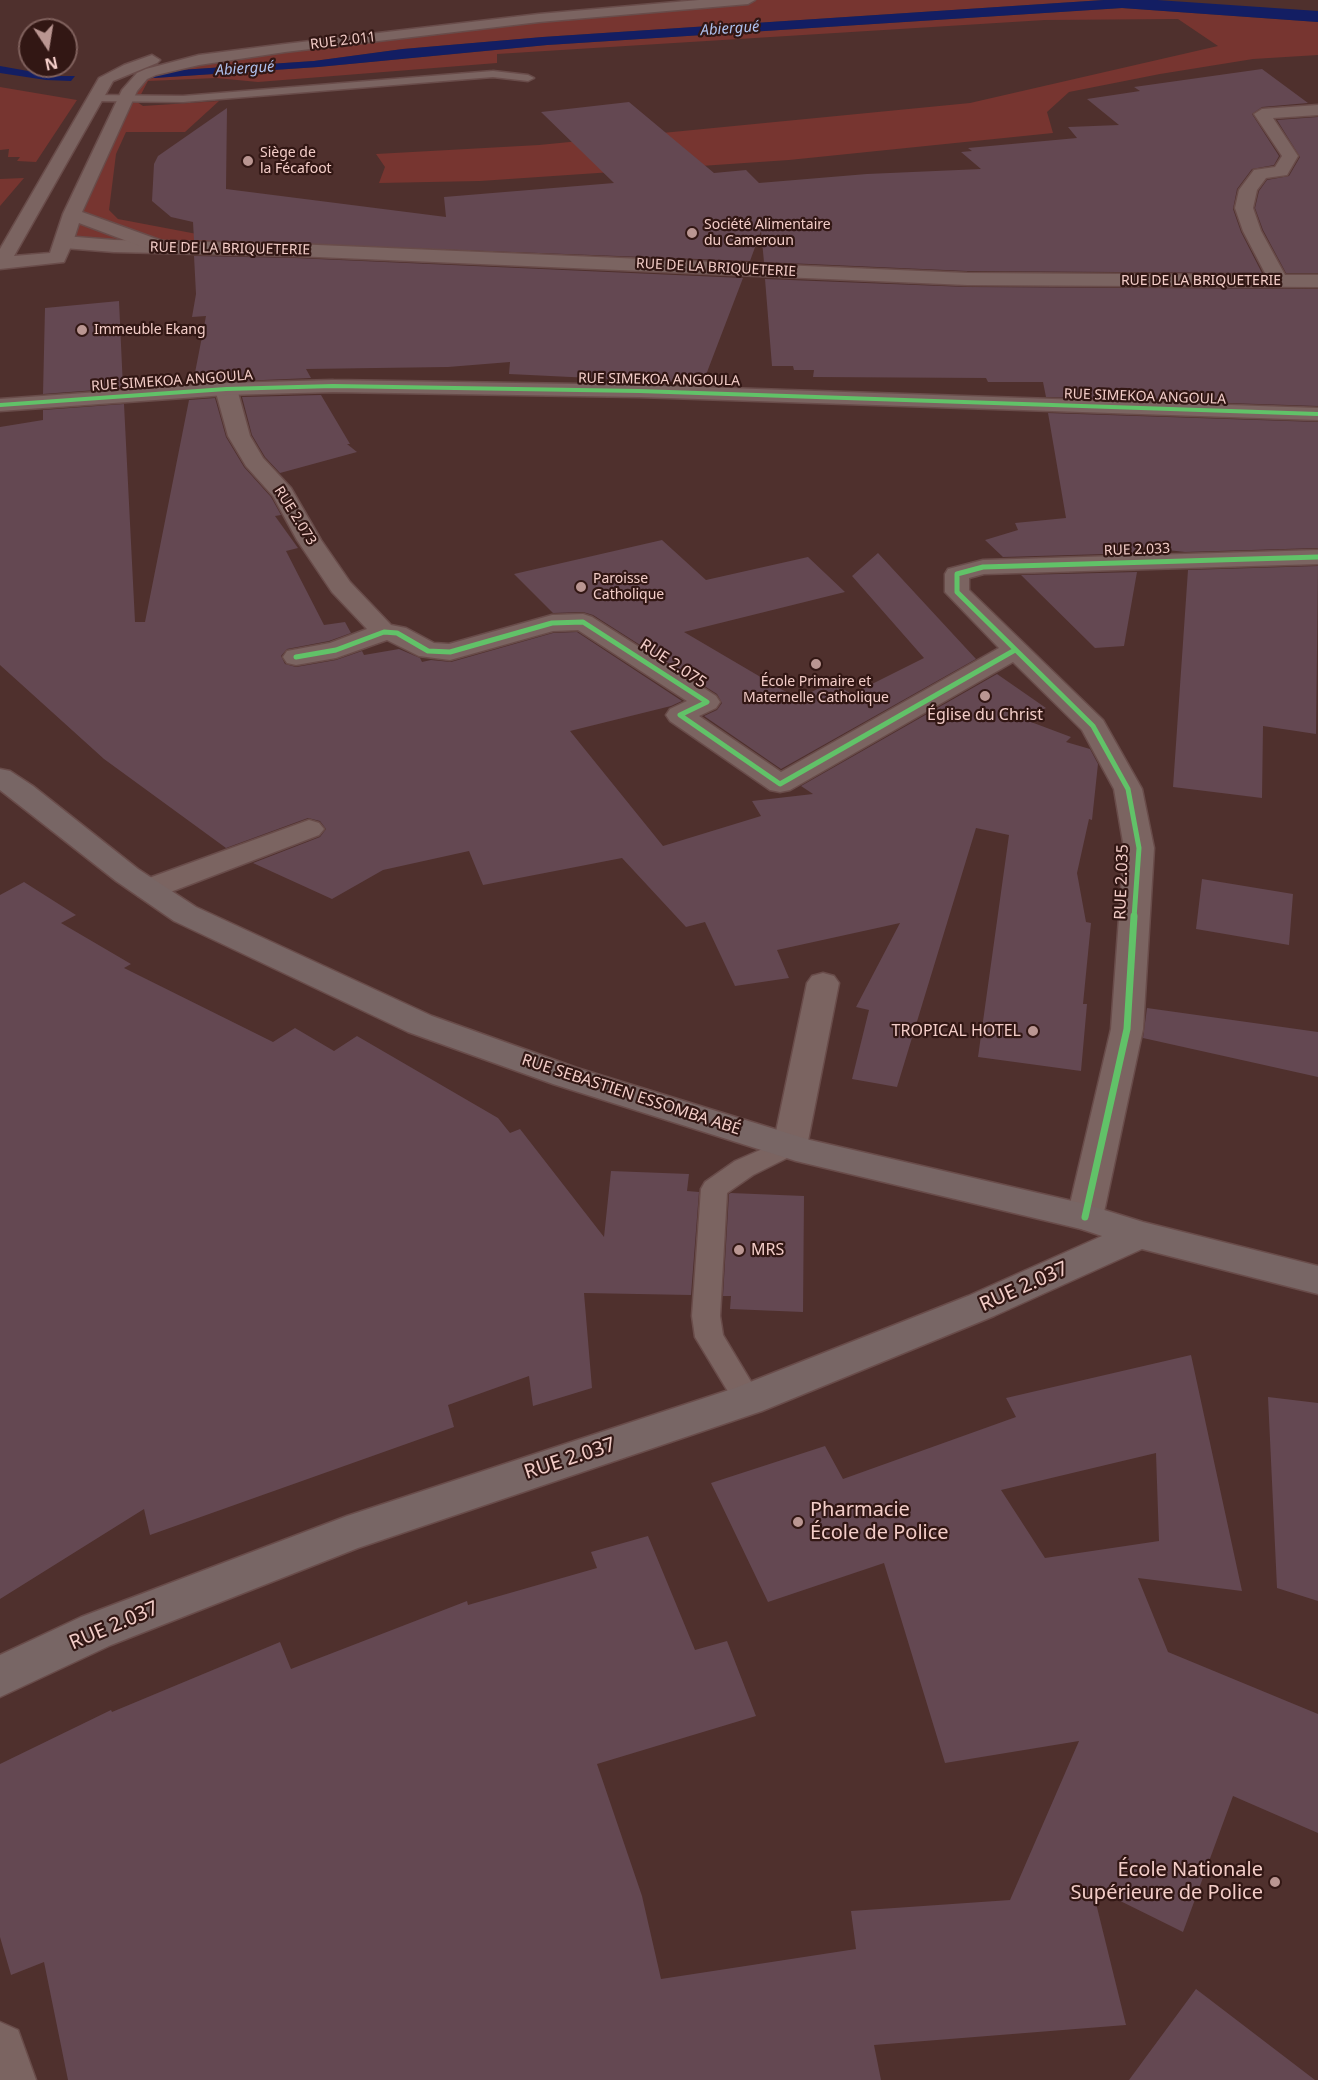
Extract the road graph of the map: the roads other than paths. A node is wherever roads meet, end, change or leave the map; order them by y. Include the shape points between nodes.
1 (660, 0) edge
2 (748, 0) edge
3 (528, 78) dead end
4 (95, 98) junction
5 (126, 99) junction
6 (1318, 110) edge
7 (72, 214) junction
8 (158, 246) junction
9 (3, 250) edge
10 (61, 250) junction
11 (1279, 281) junction
12 (1318, 281) edge
13 (226, 388) junction
14 (0, 405) edge
15 (1318, 414) edge
16 (1318, 557) edge
17 (957, 574) joint
18 (384, 632) junction
19 (1015, 650) junction
20 (297, 657) dead end
21 (0, 777) edge
22 (309, 829) dead end
23 (149, 889) junction
24 (822, 983) dead end
25 (790, 1146) junction
26 (1085, 1217) junction
27 (1139, 1235) junction
28 (1318, 1280) edge
29 (748, 1401) junction
30 (0, 1677) edge
31 (0, 2048) edge
32 (9, 2080) edge

1 - 4 street, RUE 2.011 via 532,11 187,53 107,78
2 - 5 street, RUE 2.011 via 539,18 199,60 142,76
3 - 5 lane via 484,74 183,99
4 - 5 lane
4 - 9 street, RUE 2.011 via 31,213
5 - 7 street, RUE 2.011
6 - 11 street via 1262,114 1290,156 1281,171 1260,174 1248,190 1244,208
7 - 8 street
7 - 10 street, RUE 2.011
8 - 10 street, RUE DE LA BRIQUETERIE
8 - 11 street, RUE DE LA BRIQUETERIE via 956,278
9 - 10 street, RUE DE LA BRIQUETERIE
11 - 12 street, RUE DE LA BRIQUETERIE
13 - 14 street, RUE SIMEKOA ANGOULA
13 - 15 street, RUE SIMEKOA ANGOULA via 639,391
13 - 18 street, RUE 2.073 via 239,436 254,461 283,493 341,587
16 - 17 street, RUE 2.033 via 983,567
17 - 19 street, RUE 2.035 via 957,592
18 - 19 street, RUE 2.075 via 397,633 437,654 552,622 583,622 707,702 680,715 780,784
18 - 20 street via 336,650
19 - 26 street, RUE 2.035 via 1093,726 1128,789 1139,848 1127,1029
21 - 23 main road, RUE SEBASTIEN ESSOMBA ABÉ
22 - 23 street
23 - 25 main road, RUE SEBASTIEN ESSOMBA ABÉ via 185,914 420,1024 565,1076
24 - 25 street
25 - 26 main road, RUE SEBASTIEN ESSOMBA ABÉ
25 - 29 lane via 744,1168 714,1190 706,1316 709,1337
26 - 27 main road, RUE SEBASTIEN ESSOMBA ABÉ
27 - 28 main road, RUE SEBASTIEN ESSOMBA ABÉ
27 - 29 main road, RUE 2.037 via 981,1306
29 - 30 main road, RUE 2.037 via 347,1534 96,1631
31 - 32 street

